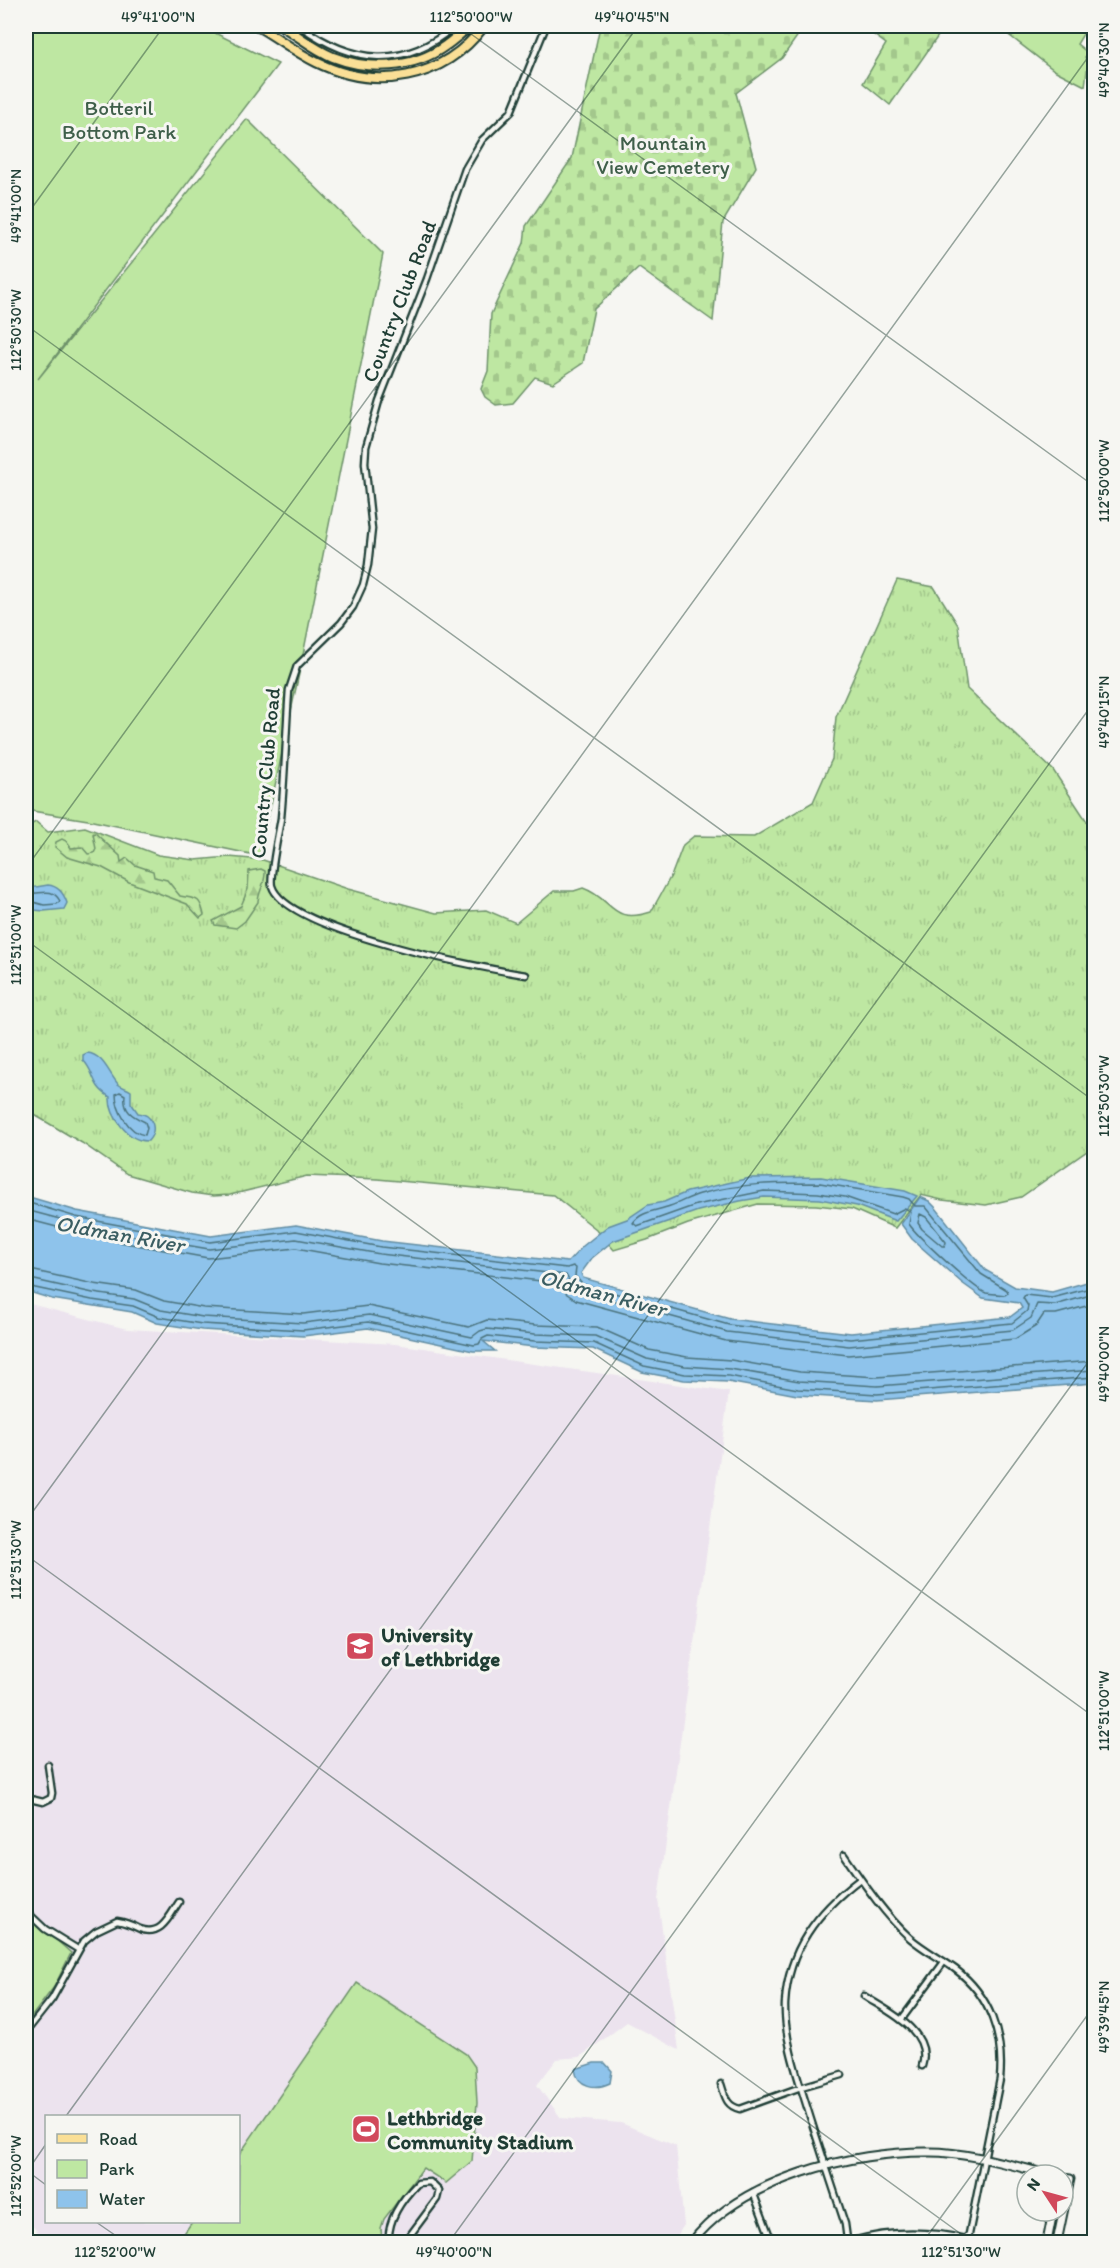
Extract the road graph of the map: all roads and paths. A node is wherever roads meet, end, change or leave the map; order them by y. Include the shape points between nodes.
1 (257, 26) edge
2 (282, 26) edge
3 (300, 26) edge
4 (455, 26) edge
5 (470, 26) edge
6 (484, 26) edge
7 (546, 26) edge
8 (309, 28) edge
9 (526, 975) dead end
10 (48, 1765) dead end
11 (26, 1797) edge
12 (844, 1856) dead end
13 (860, 1879) junction
14 (179, 1902) dead end
15 (26, 1911) edge
16 (79, 1950) junction
17 (944, 1962) junction
18 (864, 1996) dead end
19 (901, 2020) junction
20 (26, 2032) edge
21 (922, 2066) dead end
22 (842, 2075) dead end
23 (721, 2085) dead end
24 (801, 2087) junction
25 (984, 2159) junction
26 (825, 2164) junction
27 (1015, 2166) edge
28 (753, 2192) junction
29 (1051, 2223) edge
30 (1060, 2223) edge
31 (26, 2235) edge
32 (32, 2242) edge
33 (389, 2242) edge
34 (405, 2242) edge
35 (692, 2242) edge
36 (772, 2242) edge
37 (1047, 2242) edge
38 (1057, 2242) edge

1 - 6 main road via 322,65 345,74 377,79 405,76 436,65 464,49
2 - 5 main road via 332,57 379,66 429,55
3 - 8 street
4 - 8 street via 428,45 387,56 341,50
7 - 9 street, Country Club Road via 511,112 482,140 465,169 379,401 366,447 372,529 368,565 361,590 347,615 303,658 290,681 281,815 271,877 275,892 287,903 344,931 450,962
10 - 11 street via 51,1798 43,1802
12 - 13 street
13 - 17 street via 910,1938
13 - 24 street via 813,1923 788,1982 788,2034
14 - 16 street via 158,1930 151,1932 117,1921 89,1935
15 - 16 street via 45,1929
16 - 20 street via 52,1999
17 - 19 street
17 - 25 street via 966,1978 979,1994 999,2040 1000,2079
18 - 19 street
19 - 21 street via 915,2032 922,2046
22 - 24 street
23 - 24 street via 727,2102 740,2109
24 - 26 street
25 - 26 street via 931,2151
25 - 26 street via 969,2234 964,2239 908,2233 849,2241
25 - 27 street
26 - 28 street
28 - 35 street via 703,2228
28 - 36 street
29 - 37 street
30 - 38 street
31 - 32 street
33 - 34 street via 394,2214 418,2183 430,2182 439,2191 437,2199

